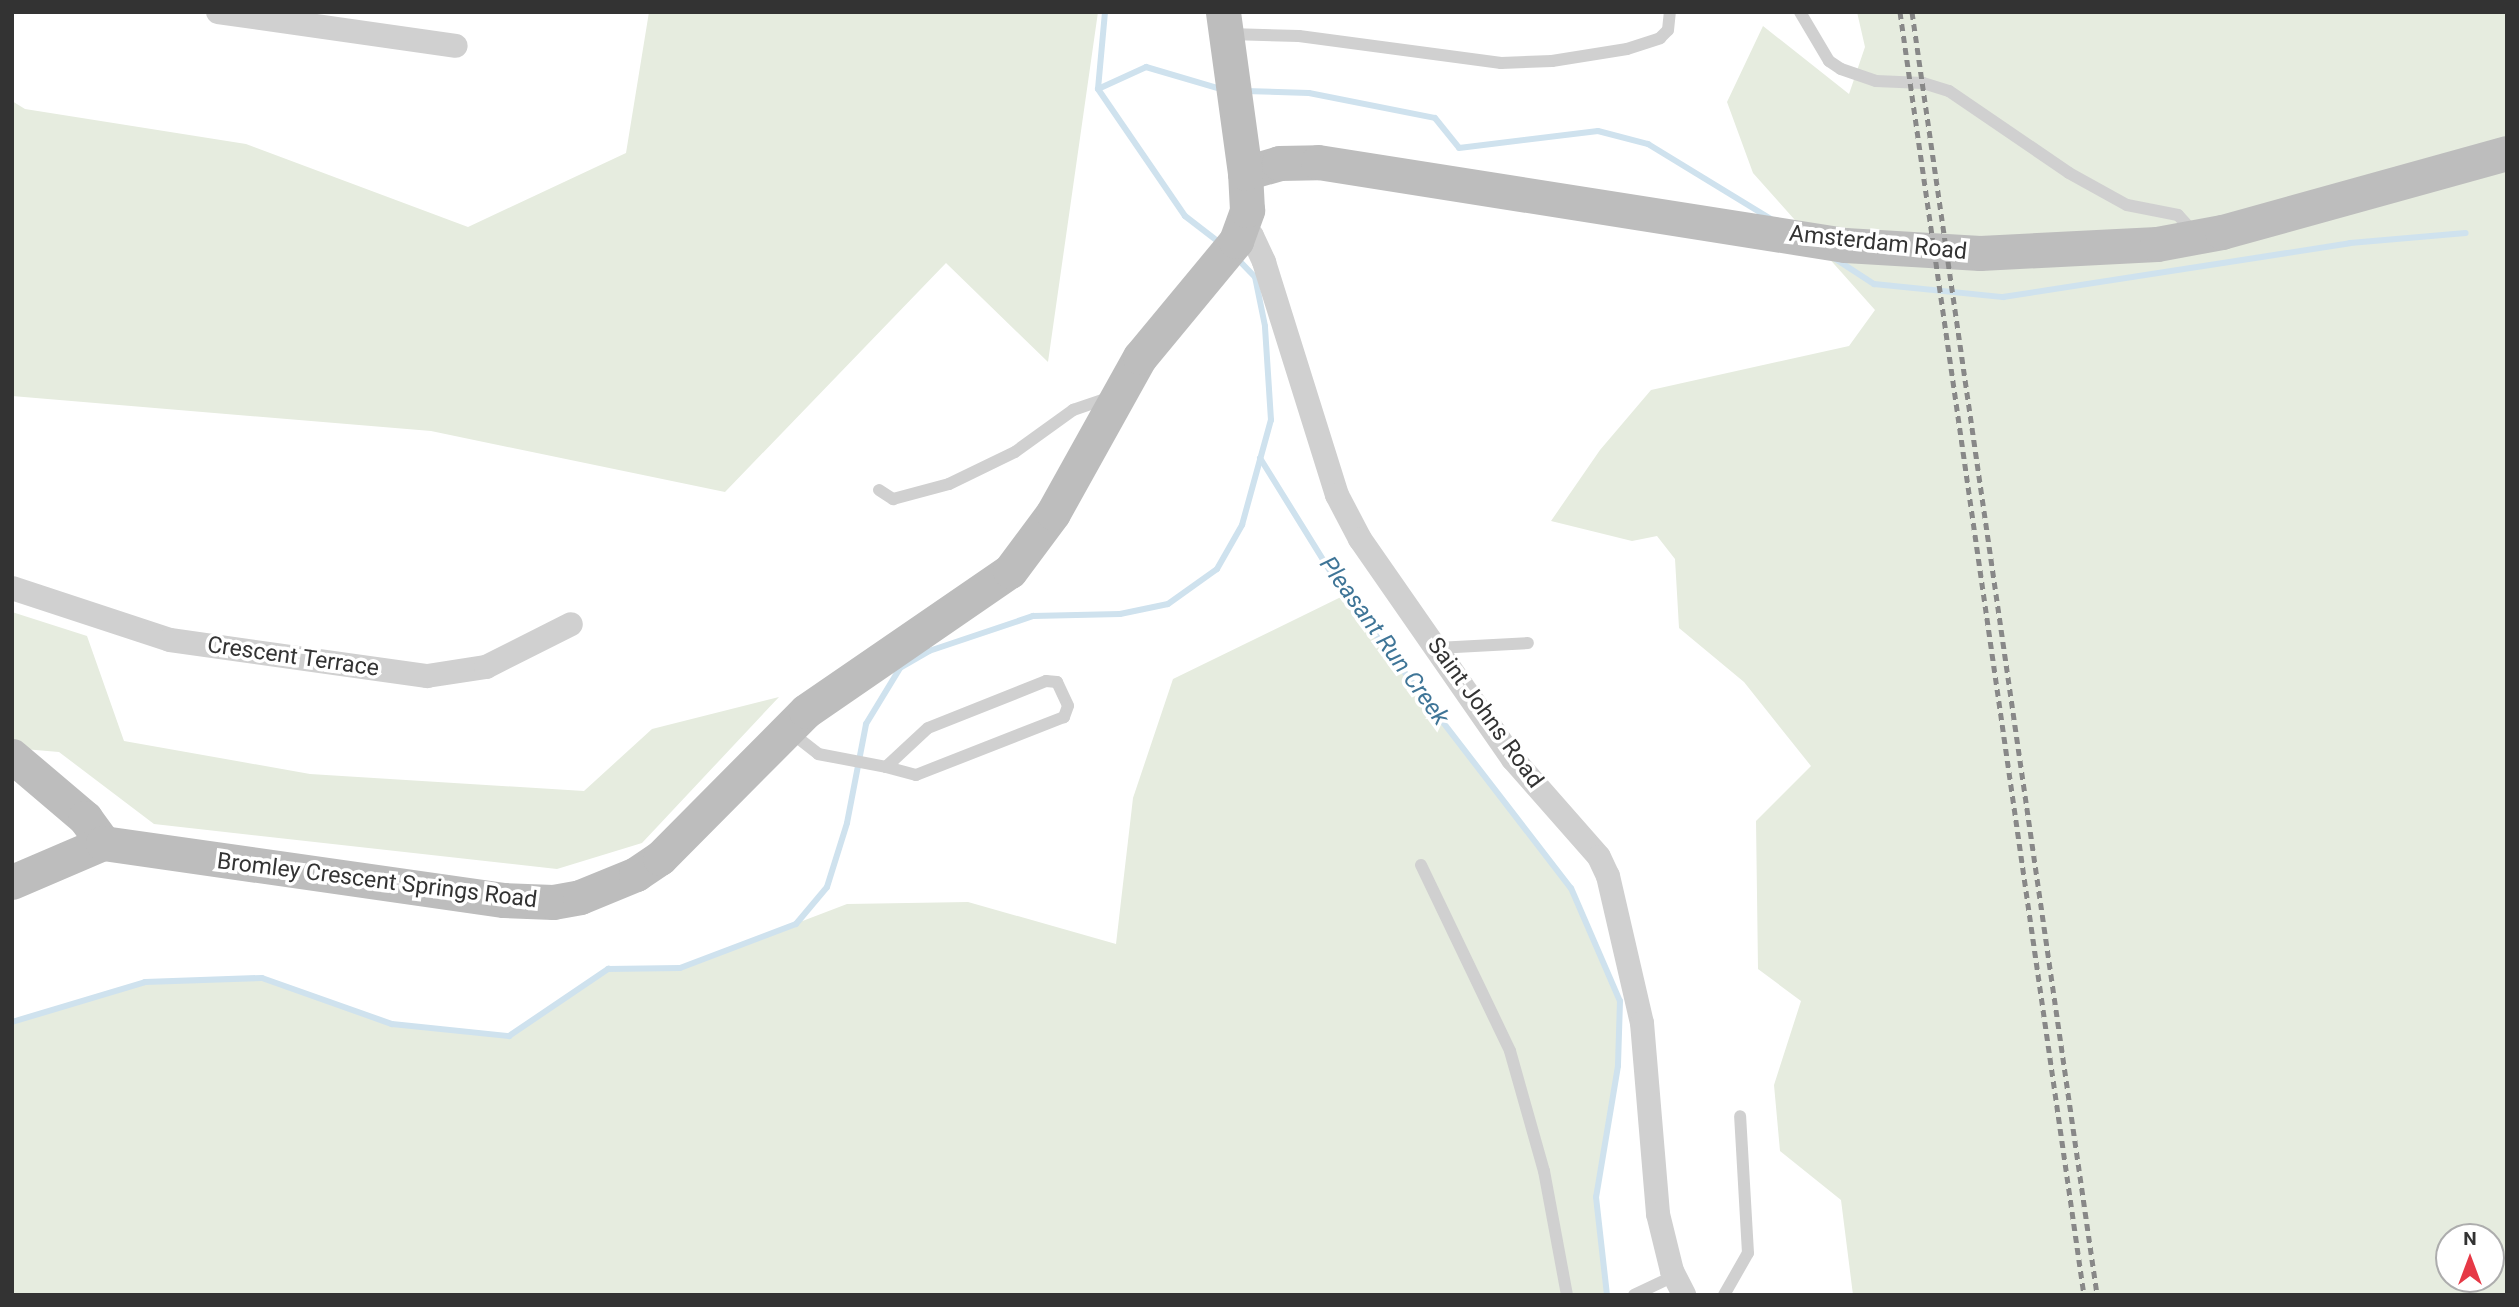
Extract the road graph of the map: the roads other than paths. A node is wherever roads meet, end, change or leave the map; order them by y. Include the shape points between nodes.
1 (218, 12) edge
2 (1670, 12) edge
3 (1800, 12) edge
4 (1224, 23) edge
5 (456, 46) dead end
6 (2507, 153) edge
7 (1245, 173) junction
8 (1239, 235) junction
9 (2195, 236) junction
10 (1116, 394) junction
11 (879, 490) dead end
12 (12, 588) edge
13 (571, 624) dead end
14 (1528, 643) dead end
15 (1437, 648) junction
16 (786, 729) junction
17 (12, 756) edge
18 (881, 766) junction
19 (103, 843) junction
20 (1421, 866) dead end
21 (12, 882) edge
22 (1740, 1116) dead end
23 (1679, 1285) edge
24 (1567, 1295) edge
25 (1634, 1295) edge
26 (1724, 1295) edge

1 - 5 street
2 - 4 lane via 1668,30 1660,38 1627,49 1552,61 1501,63
3 - 9 lane via 1829,61 1841,69 1876,81 1923,83 1949,91 2069,173 2127,205 2178,215 2190,224
4 - 7 street
6 - 9 street, Amsterdam Road
7 - 8 street via 1247,210
7 - 9 street, Amsterdam Road via 1279,163 1318,162 1846,244 1935,252 2090,249
8 - 10 street, Bromley Crescent Springs Road
8 - 15 street, Saint Johns Road via 1252,236 1264,262 1337,495 1360,539
10 - 11 lane via 1073,410 1015,452 950,484 893,499
10 - 16 street, Bromley Crescent Springs Road via 1054,513 1010,571 838,686
12 - 13 street, Crescent Terrace via 170,640 427,676 486,667
14 - 15 lane
15 - 23 street, Saint Johns Road via 1513,759 1599,857 1608,876 1642,1023 1658,1214
16 - 18 lane via 818,754
16 - 19 street, Bromley Crescent Springs Road via 660,858 636,874 580,897 553,902 505,900
17 - 19 street via 85,818
18 - 18 lane via 928,728 1046,681 1057,682 1068,706 1064,718 916,775
19 - 21 street
20 - 24 lane via 1510,1051 1544,1171
22 - 26 lane via 1748,1253
23 - 25 lane

